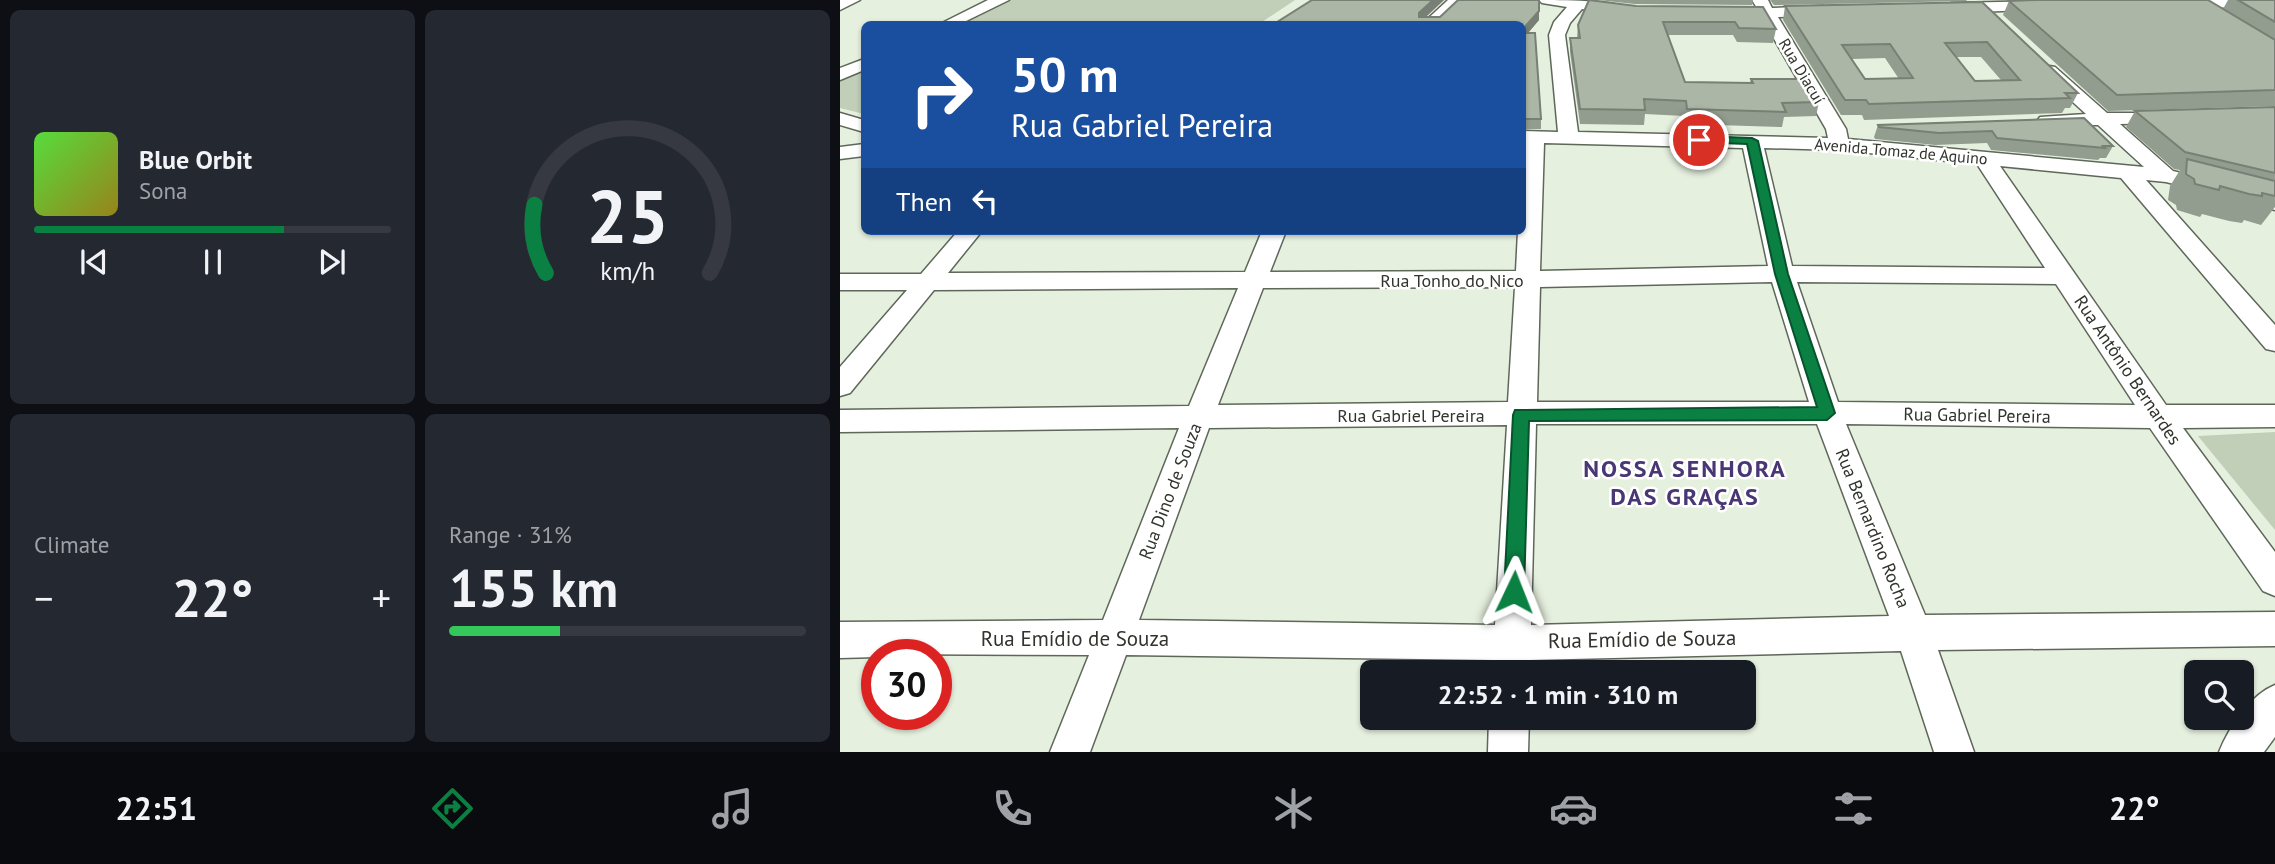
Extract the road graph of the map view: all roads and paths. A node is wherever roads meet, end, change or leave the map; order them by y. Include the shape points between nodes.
1 (852, 0) edge
2 (1001, 0) edge
3 (1457, 0) edge
4 (1547, 0) edge
5 (2192, 1) edge
6 (2275, 2) edge
7 (1977, 4) edge
8 (2154, 4) edge
9 (840, 5) edge
10 (1577, 5) junction
11 (1763, 6) edge
12 (2061, 6) edge
13 (1941, 9) edge
14 (1833, 11) edge
15 (1645, 12) edge
16 (1713, 14) edge
17 (2217, 18) edge
18 (955, 21) edge
19 (1433, 21) edge
20 (2001, 26) edge
21 (2041, 63) edge
22 (861, 65) edge
23 (840, 75) edge
24 (2181, 117) edge
25 (840, 119) edge
26 (2100, 119) junction
27 (2031, 121) edge
28 (861, 125) edge
29 (1864, 128) dead end
30 (1567, 136) junction
31 (1837, 136) junction
32 (1528, 137) edge
33 (1752, 141) junction
34 (861, 150) edge
35 (840, 153) edge
36 (1983, 158) junction
37 (2126, 171) junction
38 (2166, 176) junction
39 (2275, 203) edge
40 (967, 235) edge
41 (1272, 235) edge
42 (1782, 274) junction
43 (2064, 276) junction
44 (1528, 279) junction
45 (1254, 281) junction
46 (840, 282) edge
47 (928, 282) junction
48 (2275, 342) edge
49 (840, 386) edge
50 (1827, 413) junction
51 (1521, 415) junction
52 (2275, 416) edge
53 (1198, 418) junction
54 (2159, 418) junction
55 (840, 421) edge
56 (2275, 580) edge
57 (2275, 629) edge
58 (1914, 633) junction
59 (1114, 637) junction
60 (840, 640) edge
61 (1512, 657) edge
62 (2275, 704) edge
63 (1509, 730) edge
64 (1070, 752) edge
65 (1508, 752) edge
66 (1954, 752) edge
67 (2239, 752) edge

1 - 9 street
2 - 18 street
3 - 19 street
4 - 10 street
5 - 6 street
5 - 8 street
5 - 17 street
7 - 12 street
7 - 13 street
7 - 20 street
10 - 15 street
10 - 30 street via 1562,22 1558,35
11 - 14 street
11 - 16 street
11 - 31 street, Rua Diacuí
21 - 26 street
22 - 23 street
24 - 26 street
25 - 28 street
26 - 27 street
26 - 38 street
29 - 31 street
30 - 32 street, Avenida Tomaz de Aquino
30 - 33 street, Avenida Tomaz de Aquino
31 - 33 street, Avenida Tomaz de Aquino
31 - 36 street, Avenida Tomaz de Aquino
32 - 44 street
33 - 42 street, Rua Bernardino Rocha
34 - 35 street
36 - 37 street, Avenida Tomaz de Aquino
36 - 43 street, Rua Antônio Bernardes
37 - 38 street, Avenida Tomaz de Aquino
37 - 48 street
38 - 39 street, Avenida Tomaz de Aquino
40 - 47 street
41 - 45 street, Rua Dino de Souza
42 - 43 street, Rua Tonho do Nico
42 - 44 street, Rua Tonho do Nico
42 - 50 street, Rua Bernardino Rocha
43 - 54 street, Rua Antônio Bernardes
44 - 45 street, Rua Tonho do Nico
44 - 51 street
45 - 47 street, Rua Tonho do Nico
45 - 53 street, Rua Dino de Souza
46 - 47 street, Rua Tonho do Nico
47 - 49 street
50 - 51 street, Rua Gabriel Pereira
50 - 54 street, Rua Gabriel Pereira
50 - 58 street, Rua Bernardino Rocha
51 - 53 street, Rua Gabriel Pereira
51 - 61 street
52 - 54 street, Rua Gabriel Pereira
53 - 55 street, Rua Gabriel Pereira
53 - 59 street, Rua Dino de Souza
54 - 56 street, Rua Antônio Bernardes
57 - 58 street, Rua Emídio de Souza
58 - 61 street, Rua Emídio de Souza
58 - 66 street, Rua Bernardino Rocha
59 - 60 street, Rua Emídio de Souza
59 - 61 street, Rua Emídio de Souza
59 - 64 street, Rua Dino de Souza
62 - 67 street
63 - 65 street

